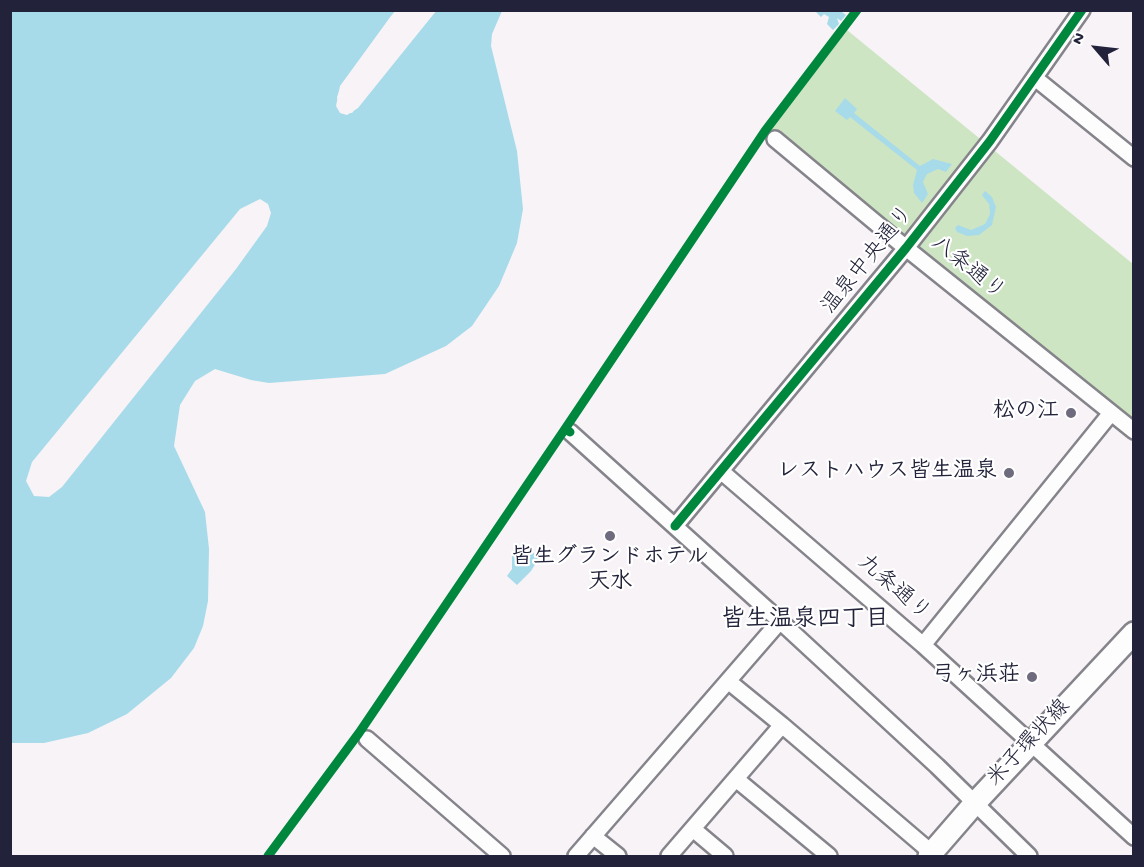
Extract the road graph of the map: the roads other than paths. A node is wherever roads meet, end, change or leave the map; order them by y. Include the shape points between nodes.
1 (1082, 10) edge
2 (1035, 78) junction
3 (775, 139) dead end
4 (1134, 158) edge
5 (906, 248) junction
6 (1111, 413) junction
7 (1134, 431) edge
8 (570, 432) dead end
9 (722, 472) junction
10 (675, 526) junction
11 (780, 621) junction
12 (1134, 633) edge
13 (923, 645) junction
14 (728, 681) junction
15 (782, 725) junction
16 (367, 739) dead end
17 (1033, 742) junction
18 (736, 779) junction
19 (975, 803) junction
20 (693, 829) junction
21 (593, 836) junction
22 (1134, 837) edge
23 (931, 855) edge
24 (502, 856) edge
25 (576, 856) edge
26 (618, 856) edge
27 (669, 856) edge
28 (725, 856) edge
29 (829, 856) edge
30 (1029, 856) edge

1 - 2 street, 温泉中央通り
2 - 4 street
2 - 5 street, 温泉中央通り
3 - 5 street, 八条通り
5 - 6 street, 八条通り
5 - 9 street, 温泉中央通り
6 - 7 street, 八条通り
6 - 13 street
8 - 10 street
9 - 10 street, 温泉中央通り
9 - 13 street, 九条通り
10 - 11 street
11 - 14 street
11 - 19 street
12 - 17 main road, 米子環状線
13 - 17 street, 九条通り
14 - 15 street
14 - 21 street
15 - 18 street
15 - 23 street
16 - 24 street
17 - 19 main road, 米子環状線
17 - 22 street, 九条通り
18 - 20 street
18 - 29 street
19 - 23 main road, 米子環状線
19 - 30 street
20 - 27 street
20 - 28 street
21 - 25 street
21 - 26 street

